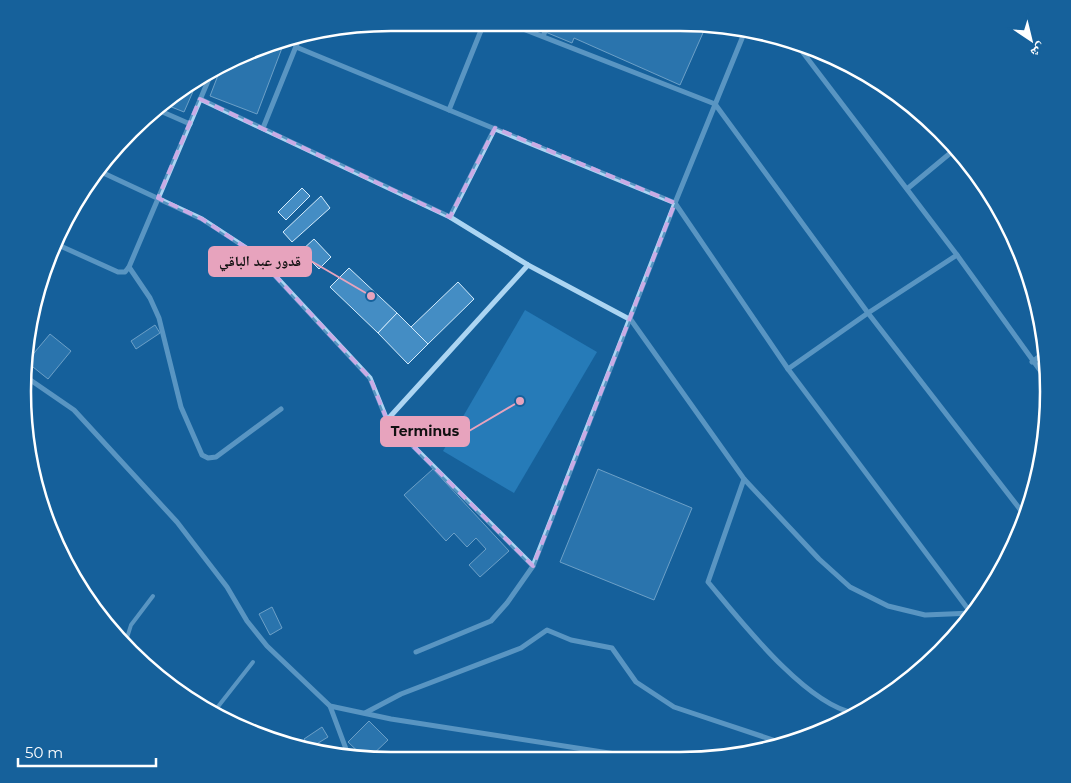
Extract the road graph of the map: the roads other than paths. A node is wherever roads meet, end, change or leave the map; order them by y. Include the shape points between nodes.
1 (481, 31) edge
2 (530, 31) edge
3 (545, 31) edge
4 (543, 36) junction
5 (743, 37) edge
6 (296, 47) joint
7 (804, 54) edge
8 (207, 82) edge
9 (200, 99) junction
10 (715, 104) junction
11 (450, 110) junction
12 (164, 113) edge
13 (190, 124) junction
14 (263, 128) junction
15 (494, 128) junction
16 (950, 154) edge
17 (105, 174) edge
18 (907, 189) junction
19 (158, 198) junction
20 (674, 202) junction
21 (450, 217) junction
22 (62, 247) edge
23 (957, 254) junction
24 (528, 266) junction
25 (129, 267) junction
26 (868, 313) junction
27 (631, 320) junction
28 (1038, 357) edge
29 (1032, 362) junction
30 (788, 369) junction
31 (1039, 371) edge
32 (31, 381) edge
33 (281, 409) dead end
34 (387, 420) junction
35 (744, 479) junction
36 (1020, 509) edge
37 (533, 566) junction
38 (152, 596) dead end
39 (968, 607) edge
40 (963, 613) edge
41 (128, 636) edge
42 (416, 652) dead end
43 (253, 662) dead end
44 (330, 706) junction
45 (218, 707) edge
46 (848, 710) edge
47 (364, 713) junction
48 (771, 739) edge
49 (346, 749) edge
50 (604, 752) edge

1 - 11 street
2 - 4 street
3 - 4 street
4 - 10 street
5 - 10 street
6 - 11 street
6 - 14 street
7 - 18 street
8 - 9 street
9 - 13 street
9 - 14 street
10 - 20 street
10 - 26 street
11 - 15 street
12 - 13 street
13 - 19 street
14 - 21 street
15 - 20 street
15 - 21 street
16 - 18 street
17 - 19 street
18 - 23 street
19 - 25 street
19 - 34 street via 202,219 254,253 370,378
20 - 27 street
20 - 30 street
21 - 24 street
22 - 25 street via 118,272 125,272
23 - 26 street
23 - 29 street
24 - 27 street
24 - 34 street
25 - 33 street via 159,318 181,406 202,455 216,457
26 - 30 street
26 - 36 street
27 - 35 street
27 - 37 street
28 - 29 street
29 - 31 street
30 - 39 street
32 - 44 street via 74,410 177,522 267,646
34 - 37 street
35 - 40 street via 819,559 850,587 888,606 925,615
35 - 46 street via 708,582 747,629 809,691
37 - 42 street via 491,621
38 - 41 lane via 132,624
43 - 45 lane
44 - 47 street
44 - 49 street
47 - 48 street via 400,694 522,648 547,630 571,640 612,648 636,682 674,707
47 - 50 street

